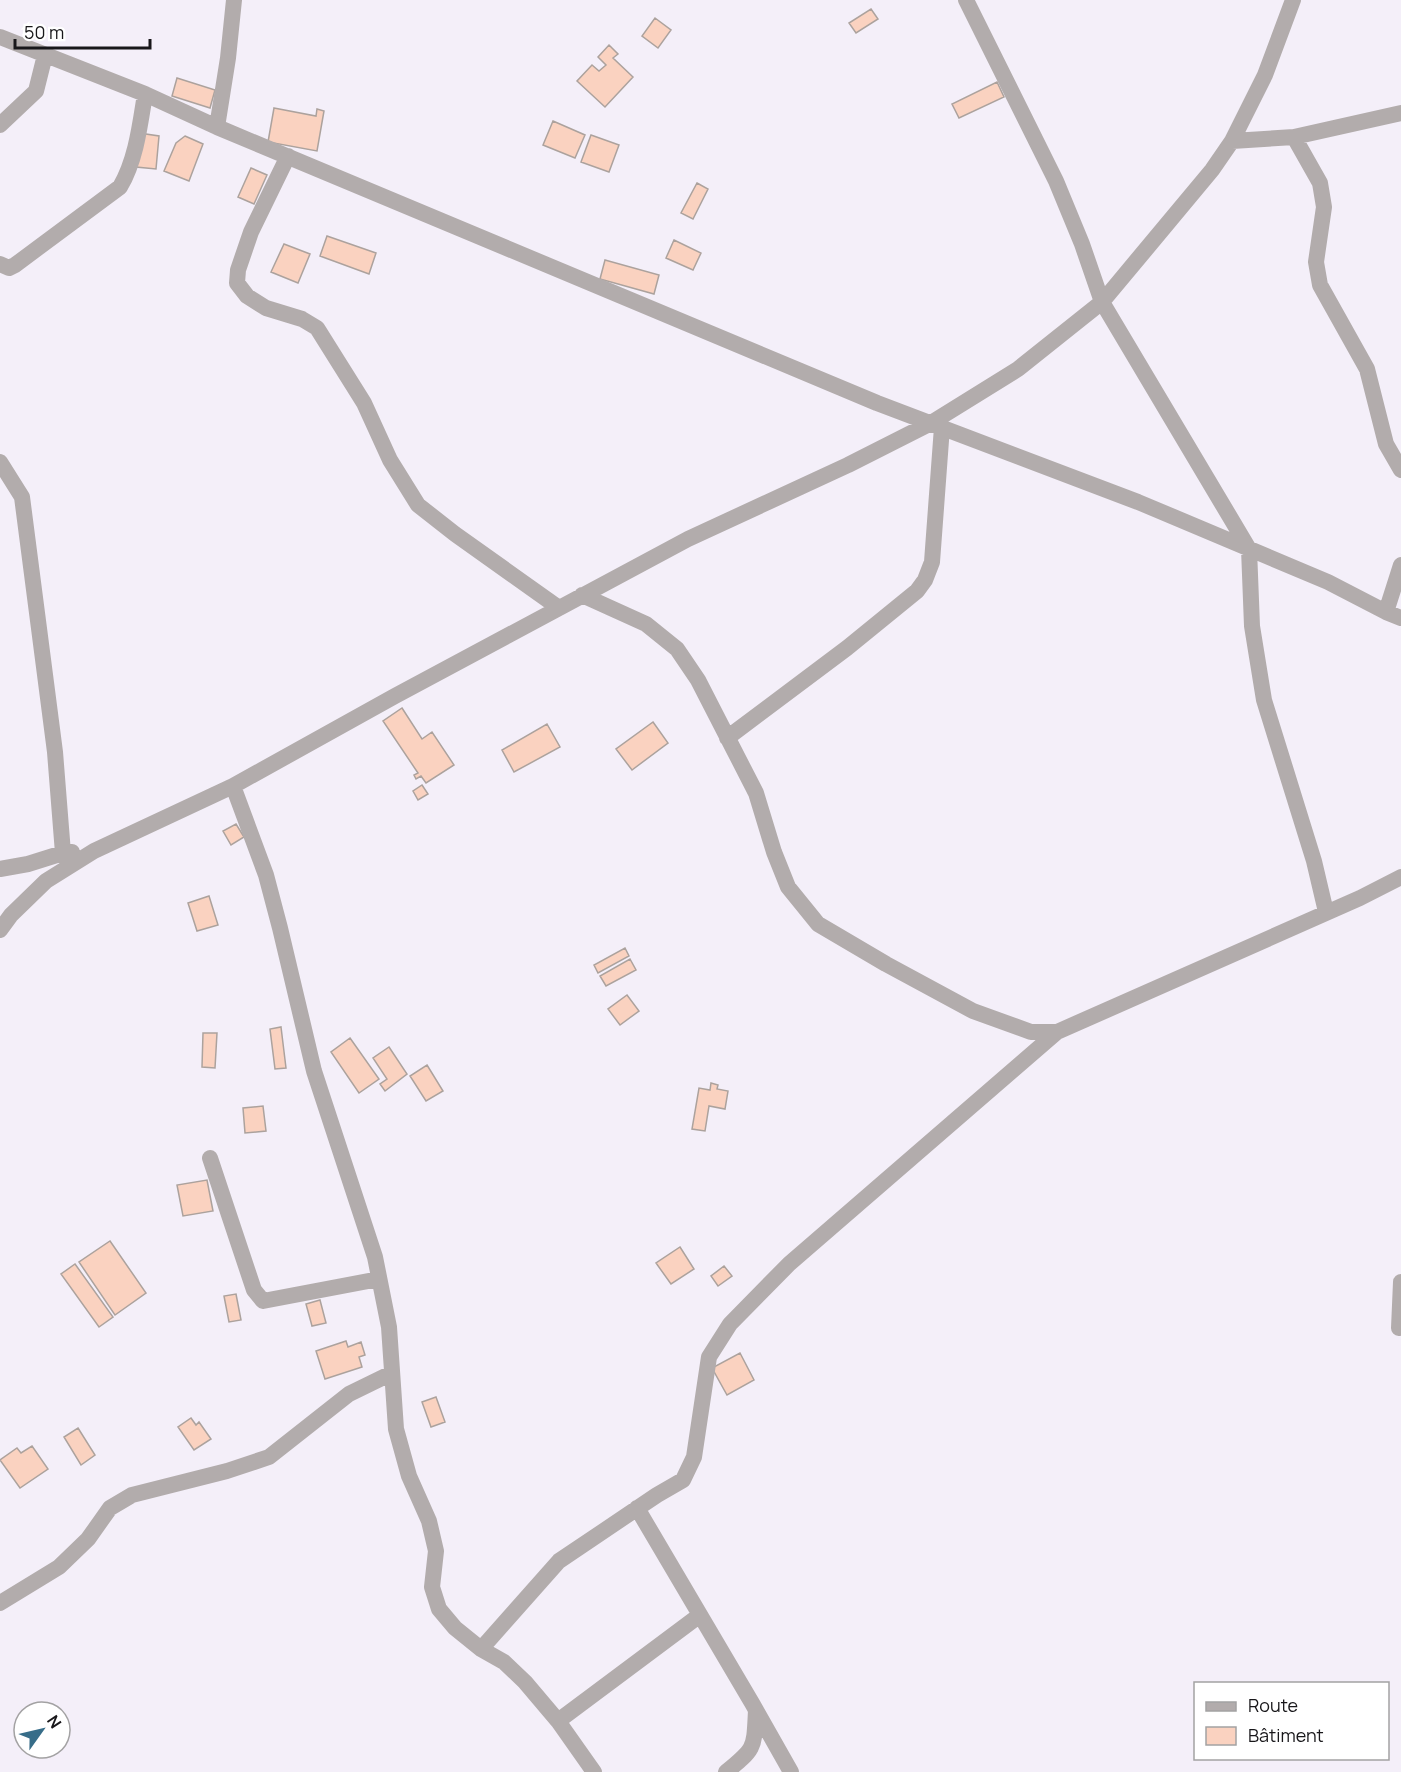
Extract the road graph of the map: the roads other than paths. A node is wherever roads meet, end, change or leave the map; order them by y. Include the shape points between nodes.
1 (234, 0) edge
2 (966, 0) edge
3 (1293, 0) edge
4 (0, 37) edge
5 (45, 55) junction
6 (145, 94) junction
7 (1401, 113) edge
8 (0, 125) edge
9 (216, 127) junction
10 (1294, 137) junction
11 (1233, 141) junction
12 (288, 156) junction
13 (0, 264) edge
14 (1102, 302) junction
15 (937, 425) junction
16 (0, 462) edge
17 (1401, 470) edge
18 (1249, 549) junction
19 (1401, 565) edge
20 (582, 596) junction
21 (559, 608) junction
22 (1393, 615) edge
23 (727, 738) junction
24 (233, 786) junction
25 (94, 851) junction
26 (63, 853) junction
27 (0, 869) edge
28 (1401, 877) edge
29 (1326, 912) junction
30 (0, 930) edge
31 (1057, 1032) junction
32 (210, 1158) dead end
33 (379, 1279) junction
34 (1401, 1282) edge
35 (1399, 1328) dead end
36 (392, 1373) junction
37 (636, 1508) junction
38 (0, 1603) edge
39 (700, 1615) junction
40 (481, 1649) junction
41 (756, 1710) junction
42 (558, 1721) junction
43 (594, 1772) edge
44 (726, 1772) edge
45 (791, 1772) edge

1 - 9 street
2 - 14 street via 1056,181
3 - 11 street via 1265,75
4 - 5 street
5 - 6 street
5 - 8 street via 36,91
6 - 9 street
6 - 13 street via 139,133 120,187 15,265 9,268
7 - 10 street
9 - 12 street
10 - 11 street
10 - 17 street via 1320,183 1324,207 1316,262 1320,285 1367,369 1386,444
11 - 14 street
12 - 15 street
12 - 21 street via 251,232 237,283 247,296 266,308 317,328 364,403 390,460 418,505
14 - 15 street via 1018,369
14 - 18 street
15 - 18 street
15 - 20 street via 688,539
15 - 23 street via 932,562 925,580 917,591 847,648
16 - 26 street via 22,497 55,752
18 - 22 street
18 - 29 street via 1252,626 1264,700
19 - 22 street
20 - 21 street
20 - 23 street via 646,624 677,649 698,680
21 - 24 street
23 - 31 street via 756,793 788,887 818,924 973,1011 1031,1032
24 - 25 street
24 - 33 street via 266,875 314,1071
25 - 26 street
25 - 30 street via 46,881
26 - 27 street
28 - 29 street
29 - 31 street
31 - 37 street via 789,1264 729,1324 709,1357 694,1457 683,1480
32 - 33 street via 254,1290 263,1301
33 - 36 street via 389,1327
34 - 35 street
36 - 38 street via 349,1394 269,1457 121,1500 59,1567
36 - 40 street via 396,1429 436,1551 432,1587 439,1609
37 - 39 street
37 - 40 street via 559,1562
39 - 41 street
39 - 42 street
40 - 42 street via 504,1662
41 - 44 street via 755,1740 749,1754
41 - 45 street
42 - 43 street

